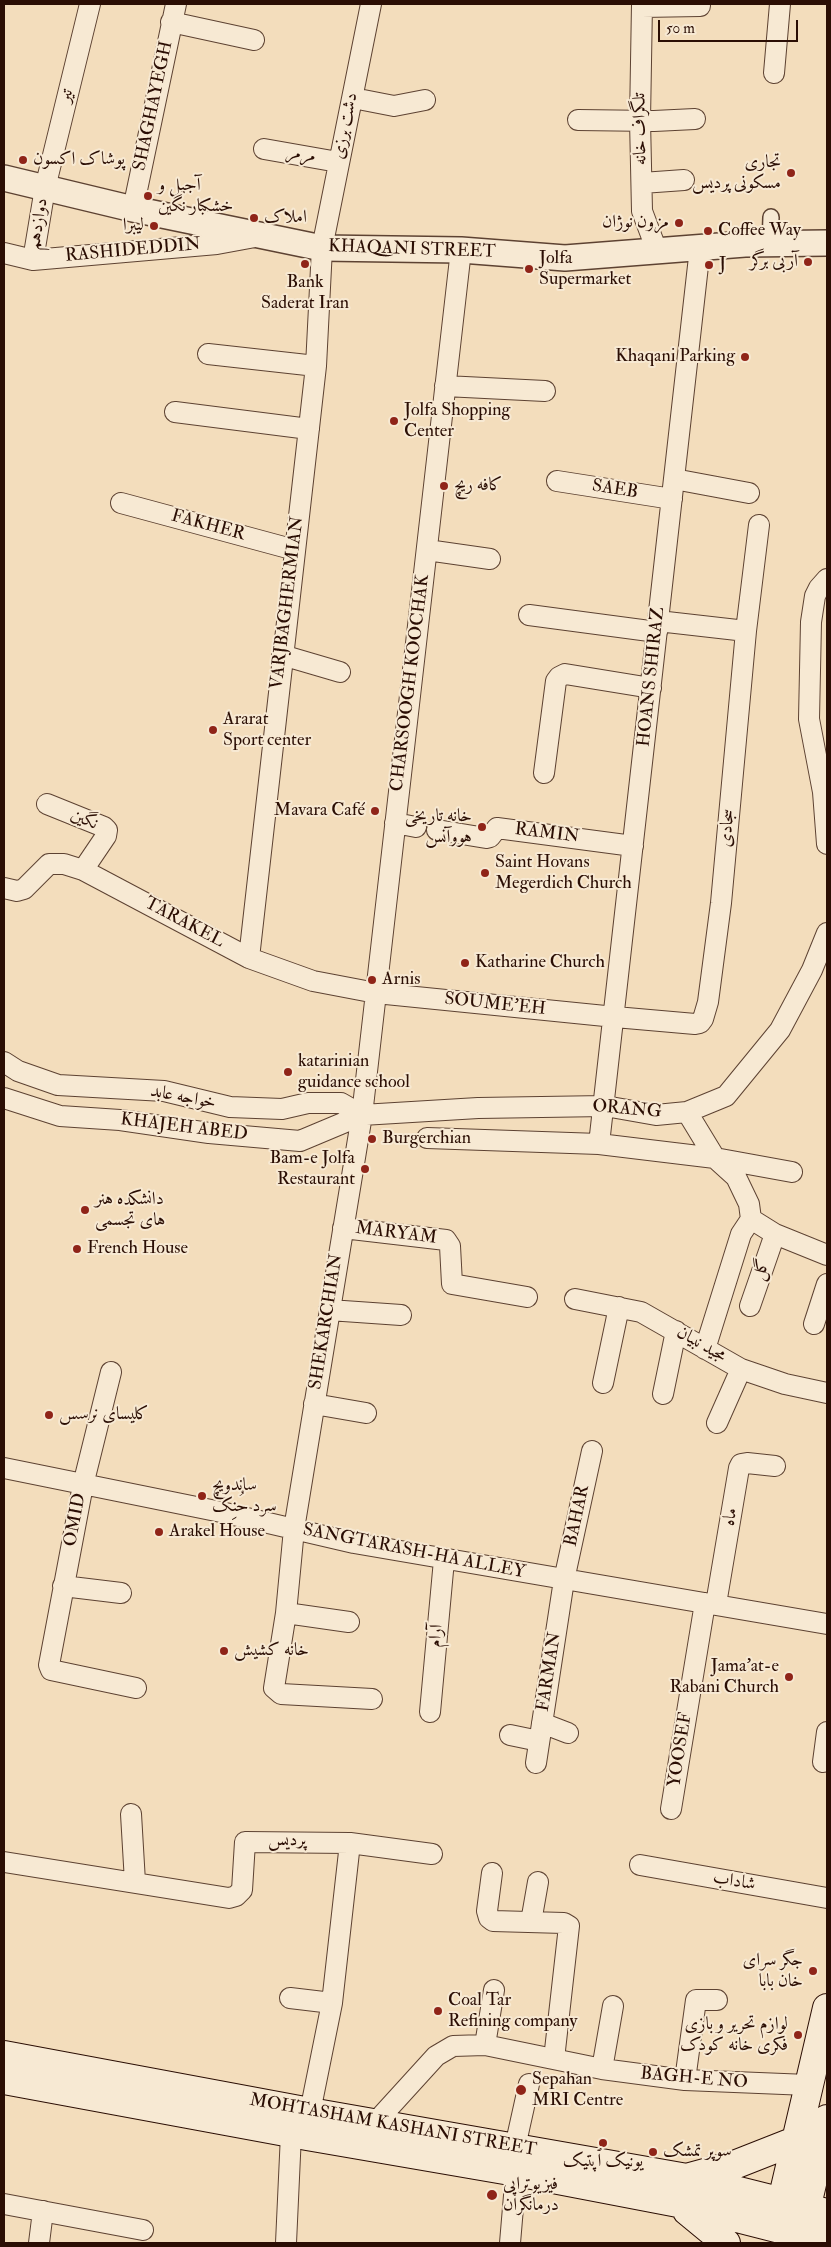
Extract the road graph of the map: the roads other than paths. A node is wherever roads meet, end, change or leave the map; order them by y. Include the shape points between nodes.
1 (90, 4) edge
2 (371, 4) edge
3 (780, 4) edge
4 (642, 5) edge
5 (700, 6) dead end
6 (174, 13) edge
7 (254, 40) dead end
8 (774, 74) dead end
9 (353, 98) junction
10 (425, 100) dead end
11 (695, 119) dead end
12 (578, 120) dead end
13 (640, 120) junction
14 (264, 149) dead end
15 (338, 162) junction
16 (4, 178) edge
17 (684, 180) dead end
18 (642, 183) junction
19 (45, 188) junction
20 (133, 209) junction
21 (771, 216) dead end
22 (263, 236) junction
23 (827, 243) edge
24 (770, 244) junction
25 (322, 248) junction
26 (700, 248) junction
27 (461, 250) junction
28 (657, 251) junction
29 (4, 254) edge
30 (33, 260) junction
31 (208, 354) dead end
32 (316, 366) junction
33 (445, 386) junction
34 (545, 391) dead end
35 (175, 412) dead end
36 (309, 429) junction
37 (557, 481) dead end
38 (673, 489) junction
39 (748, 493) dead end
40 (121, 503) dead end
41 (760, 525) dead end
42 (294, 550) junction
43 (427, 550) junction
44 (490, 560) dead end
45 (827, 579) edge
46 (530, 615) dead end
47 (658, 627) junction
48 (746, 631) junction
49 (282, 656) junction
50 (340, 672) dead end
51 (651, 688) junction
52 (544, 773) dead end
53 (47, 804) dead end
54 (395, 823) junction
55 (416, 827) dead end
56 (437, 830) dead end
57 (827, 844) edge
58 (633, 846) junction
59 (83, 870) junction
60 (4, 888) edge
61 (827, 933) edge
62 (249, 958) junction
63 (376, 993) junction
64 (615, 1017) junction
65 (700, 1023) joint
66 (4, 1062) edge
67 (4, 1098) edge
68 (605, 1106) junction
69 (687, 1112) junction
70 (362, 1115) junction
71 (426, 1138) dead end
72 (599, 1144) junction
73 (715, 1158) junction
74 (792, 1172) dead end
75 (751, 1219) junction
76 (343, 1228) junction
77 (775, 1234) junction
78 (827, 1256) edge
79 (827, 1284) edge
80 (527, 1297) dead end
81 (575, 1298) dead end
82 (750, 1306) dead end
83 (619, 1308) junction
84 (329, 1310) junction
85 (401, 1315) dead end
86 (814, 1324) dead end
87 (676, 1331) junction
88 (705, 1348) junction
89 (741, 1369) junction
90 (111, 1372) dead end
91 (603, 1383) dead end
92 (827, 1393) edge
93 (663, 1394) dead end
94 (314, 1404) junction
95 (366, 1413) dead end
96 (717, 1423) dead end
97 (592, 1451) dead end
98 (775, 1466) dead end
99 (4, 1468) edge
100 (83, 1484) junction
101 (294, 1529) junction
102 (444, 1560) junction
103 (564, 1580) junction
104 (63, 1586) junction
105 (121, 1592) dead end
106 (711, 1604) junction
107 (286, 1613) junction
108 (349, 1622) dead end
109 (827, 1624) edge
110 (136, 1688) dead end
111 (372, 1699) dead end
112 (430, 1712) dead end
113 (541, 1732) junction
114 (827, 1732) edge
115 (568, 1733) dead end
116 (510, 1735) dead end
117 (822, 1762) dead end
118 (536, 1763) dead end
119 (671, 1809) dead end
120 (131, 1814) dead end
121 (350, 1843) junction
122 (432, 1854) dead end
123 (4, 1862) edge
124 (640, 1865) dead end
125 (492, 1873) dead end
126 (135, 1882) junction
127 (538, 1882) dead end
128 (827, 1898) edge
129 (531, 1922) junction
130 (494, 1990) dead end
131 (290, 1998) dead end
132 (717, 2000) dead end
133 (332, 2003) junction
134 (613, 2006) dead end
135 (827, 2008) edge
136 (485, 2045) junction
137 (4, 2055) edge
138 (554, 2059) junction
139 (602, 2069) junction
140 (4, 2080) edge
141 (685, 2080) junction
142 (529, 2084) dead end
143 (808, 2085) junction
144 (225, 2109) junction
145 (310, 2112) junction
146 (376, 2123) junction
147 (291, 2134) junction
148 (826, 2134) edge
149 (794, 2141) junction
150 (458, 2149) junction
151 (516, 2160) junction
152 (687, 2178) junction
153 (678, 2203) junction
154 (4, 2204) edge
155 (805, 2208) edge
156 (43, 2212) junction
157 (143, 2230) dead end
158 (787, 2238) edge
159 (827, 2241) edge
160 (40, 2243) edge
161 (286, 2243) edge
162 (510, 2243) edge
163 (726, 2243) edge

1 - 19 street, تیر
2 - 9 street, دشت برزی
3 - 8 street
4 - 5 street
4 - 13 street, تلگراف خانه
6 - 7 street
6 - 20 street, SHAGHAYEGH
9 - 10 street via 394,106
9 - 15 street, دشت برزی
11 - 13 street
12 - 13 street
13 - 18 street, تلگراف خانه
14 - 15 street, مرمر
15 - 25 street, دشت برزی
16 - 19 street, KHAQANI STREET
17 - 18 street
18 - 28 street, تلگراف خانه via 642,211
19 - 20 street, KHAQANI STREET
19 - 30 street, دوازدهم
20 - 22 street, KHAQANI STREET
21 - 24 street
22 - 25 street, KHAQANI STREET
22 - 30 street, RASHIDEDDIN via 217,244
23 - 24 street, KHAQANI STREET
24 - 26 street, KHAQANI STREET
25 - 27 street, KHAQANI STREET
25 - 32 street, VARJBAGHERMIAN
26 - 28 street, KHAQANI STREET
26 - 38 street, HOANS SHIRAZ
27 - 28 street, KHAQANI STREET via 565,258
27 - 33 street, CHARSOOGH KOOCHAK
29 - 30 street, RASHIDEDDIN
31 - 32 street
32 - 36 street, VARJBAGHERMIAN
33 - 34 street
33 - 43 street, CHARSOOGH KOOCHAK
35 - 36 street
36 - 42 street, VARJBAGHERMIAN
37 - 38 street, SAEB
38 - 39 street, SAEB
38 - 47 street, HOANS SHIRAZ
40 - 42 street, FAKHER
41 - 48 street, سجادی
42 - 49 street, VARJBAGHERMIAN
43 - 44 street
43 - 54 street, CHARSOOGH KOOCHAK
45 - 57 street via 815,596 811,622 809,719
46 - 47 street
47 - 48 street
47 - 51 street, HOANS SHIRAZ
48 - 65 street, سجادی via 720,913 708,1002
49 - 50 street
49 - 62 street, VARJBAGHERMIAN
51 - 52 street via 565,674 559,677
51 - 58 street, HOANS SHIRAZ
53 - 59 street, نگین via 107,830
54 - 55 street
54 - 63 street, CHARSOOGH KOOCHAK
56 - 58 street, RAMIN via 486,838 497,828
58 - 64 street, HOANS SHIRAZ
59 - 60 street, TARAKEL via 64,864 49,864 24,888 17,891
59 - 62 street, TARAKEL
61 - 69 street, ORANG via 812,970 780,1030 726,1096
62 - 63 street, TARAKEL via 313,981
63 - 64 street, SOUME'EH
63 - 70 street, CHARSOOGH KOOCHAK
64 - 65 street, SOUME'EH
64 - 68 street, HOANS SHIRAZ
66 - 70 street, خواجه عابد via 18,1071 58,1085 164,1091 230,1107 282,1109 308,1103 341,1103
67 - 70 street, KHAJEH ABED via 60,1116 300,1141
68 - 69 street, ORANG via 656,1115
68 - 70 street, ORANG via 478,1108
68 - 72 street, HOANS SHIRAZ
69 - 73 street
70 - 76 street, SHEKARCHIAN
71 - 72 street
72 - 73 street
73 - 74 street
73 - 75 street via 736,1177
75 - 77 street
75 - 88 street via 741,1234
76 - 80 street, MARYAM via 446,1240 450,1246 452,1284
76 - 84 street, SHEKARCHIAN
77 - 78 street
77 - 82 street, گل
79 - 86 street
81 - 83 street, مجید نبیان
83 - 87 street, مجید نبیان via 641,1312
83 - 91 street
84 - 85 street
84 - 94 street, SHEKARCHIAN
87 - 88 street, مجید نبیان
87 - 93 street
88 - 89 street, مجید نبیان
89 - 92 street, مجید نبیان via 785,1384
89 - 96 street
90 - 100 street, OMID
94 - 95 street
94 - 101 street, SHEKARCHIAN
97 - 103 street, BAHAR
98 - 106 street, ماه via 747,1463 739,1468
99 - 100 street, SANGTARASH-HA ALLEY
100 - 101 street, SANGTARASH-HA ALLEY
100 - 104 street, OMID
101 - 102 street, SANGTARASH-HA ALLEY
101 - 107 street, SHEKARCHIAN
102 - 103 street, SANGTARASH-HA ALLEY
102 - 112 street, آرام
103 - 106 street, SANGTARASH-HA ALLEY
103 - 113 street, FARMAN
104 - 105 street
104 - 110 street, OMID via 49,1668
106 - 109 street, SANGTARASH-HA ALLEY
106 - 119 street, YOOSEF
107 - 108 street
107 - 111 street, SHEKARCHIAN via 276,1692
113 - 115 street
113 - 116 street
113 - 118 street, FARMAN
114 - 117 street
120 - 126 street
121 - 122 street
121 - 126 street, پردیس via 245,1842 242,1890 229,1898
121 - 133 street
123 - 126 street, پردیس
124 - 128 street, شاداب
125 - 129 street via 489,1918 493,1921
127 - 129 street
129 - 138 street via 569,1926
130 - 136 street
131 - 133 street
132 - 141 street via 696,2000
133 - 145 street
134 - 139 street
135 - 143 main road
136 - 138 street, BAGH-E NO
136 - 146 street, BAGH-E NO via 453,2046 436,2056
137 - 144 main road, MOHTASHAM KASHANI STREET
138 - 139 street, BAGH-E NO
139 - 141 street, BAGH-E NO
140 - 144 main road, MOHTASHAM KASHANI STREET
141 - 143 street, BAGH-E NO
142 - 151 street
143 - 149 main road
144 - 145 main road, MOHTASHAM KASHANI STREET
144 - 147 main road, MOHTASHAM KASHANI STREET
145 - 146 main road, MOHTASHAM KASHANI STREET
146 - 150 main road, MOHTASHAM KASHANI STREET
147 - 150 main road, MOHTASHAM KASHANI STREET
147 - 161 street
148 - 155 main road
149 - 152 main road via 734,2165
149 - 155 main road
150 - 151 main road, MOHTASHAM KASHANI STREET
151 - 152 main road, MOHTASHAM KASHANI STREET
151 - 153 main road, MOHTASHAM KASHANI STREET
151 - 162 street
152 - 155 main road, MOHTASHAM KASHANI STREET
153 - 158 main road, MOHTASHAM KASHANI STREET
153 - 163 main road
154 - 156 street
155 - 158 main road
156 - 157 street
156 - 160 street
158 - 159 main road, MOHTASHAM KASHANI STREET

